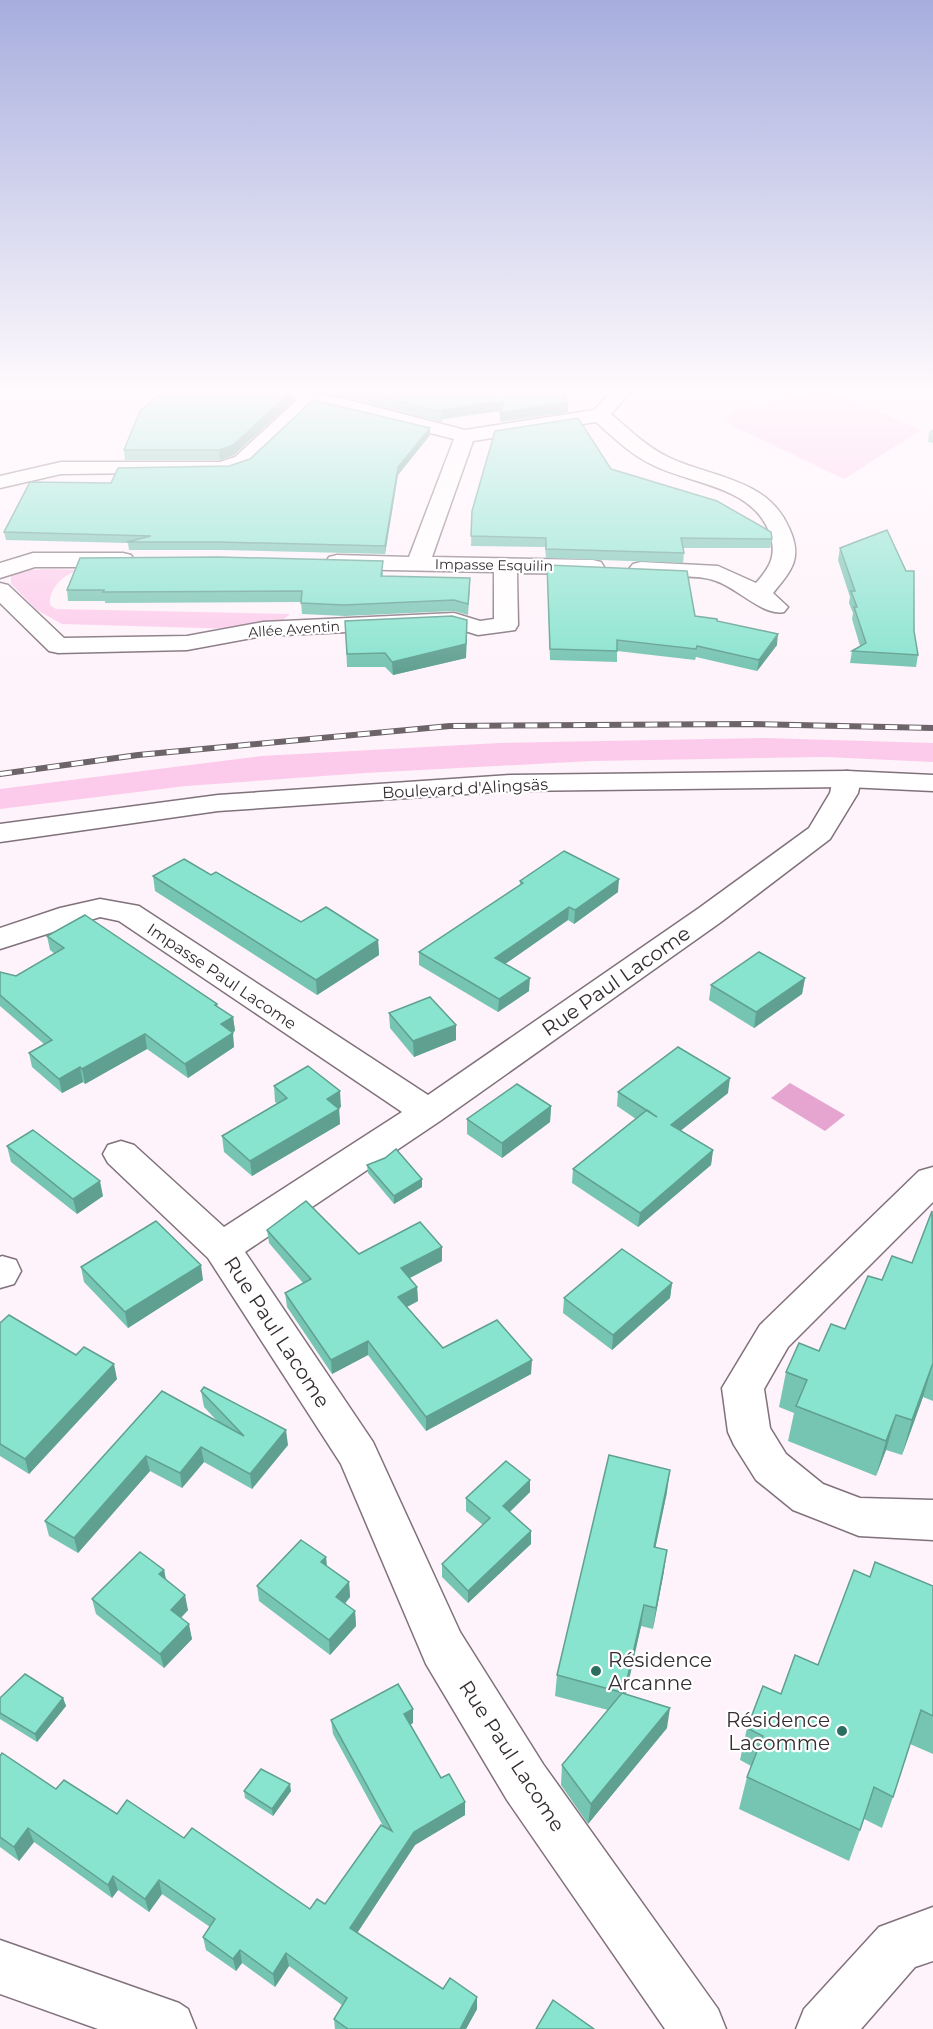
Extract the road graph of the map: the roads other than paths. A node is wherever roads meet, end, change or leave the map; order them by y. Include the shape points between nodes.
1 (447, 485) edge
2 (729, 485) edge
3 (138, 560) edge
4 (313, 561) edge
5 (418, 564) junction
6 (505, 564) junction
7 (0, 571) edge
8 (0, 590) edge
9 (933, 770) edge
10 (847, 779) junction
11 (933, 783) edge
12 (0, 818) edge
13 (0, 833) edge
14 (0, 939) edge
15 (428, 1112) junction
16 (121, 1154) dead end
17 (933, 1176) edge
18 (222, 1248) junction
19 (933, 1520) edge
20 (933, 1934) edge
21 (0, 1967) edge
22 (168, 2029) edge
23 (698, 2029) edge
24 (824, 2029) edge

1 - 5 street
2 - 6 street, Impasse Esquilin via 757,499 778,522 786,549 768,601 718,573
3 - 7 street via 33,560
4 - 5 street, Impasse Esquilin
5 - 6 street, Impasse Esquilin
6 - 8 street, Allée Aventin via 506,625 478,628 454,620 263,629 187,643 58,646
9 - 12 street, Boulevard d'Alingsäs via 827,766 496,772 217,792
10 - 11 street, Boulevard d'Alingsäs
10 - 13 street, Boulevard d'Alingsäs via 511,783 218,803
10 - 15 street, Rue Paul Lacome via 844,793 820,833 710,915
14 - 15 street, Impasse Paul Lacome via 100,908 128,913
15 - 18 street, Rue Paul Lacome
16 - 18 street
17 - 19 street via 774,1336 743,1388 749,1432 771,1467 808,1497 859,1517
18 - 23 street, Rue Paul Lacome via 358,1455 444,1648 525,1782
20 - 24 street via 898,1946
21 - 22 street

